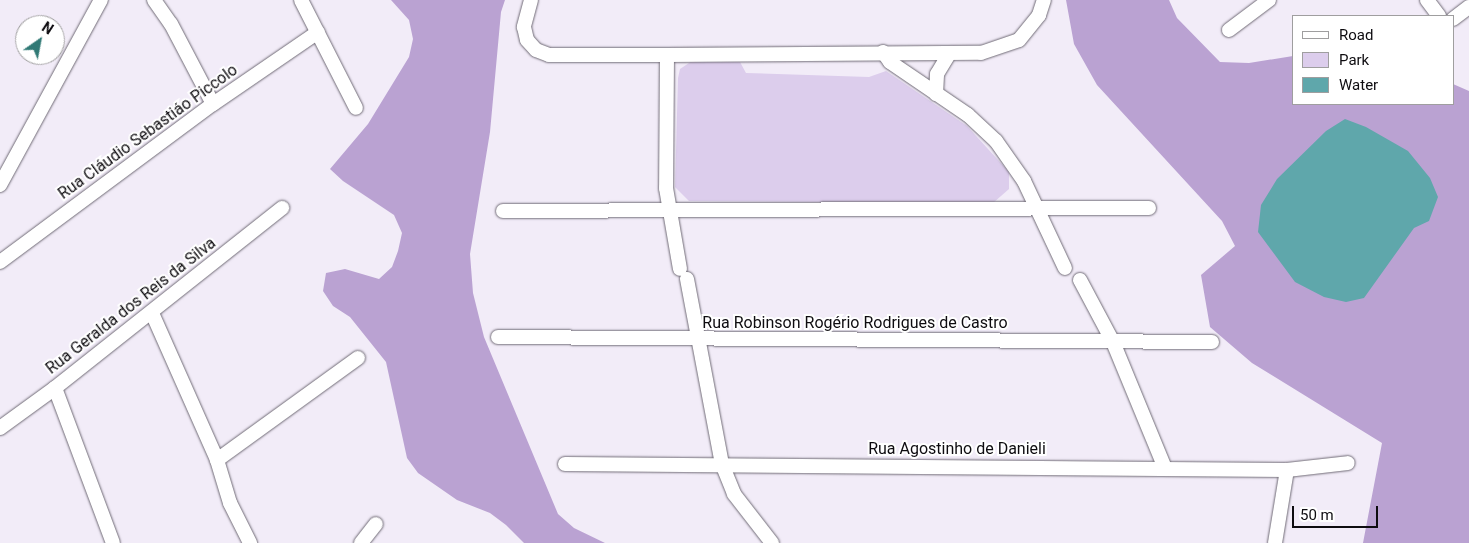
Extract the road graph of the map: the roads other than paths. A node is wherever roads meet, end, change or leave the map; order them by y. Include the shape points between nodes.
1 (101, 0) edge
2 (154, 0) edge
3 (301, 0) edge
4 (531, 0) edge
5 (1044, 0) edge
6 (1270, 0) edge
7 (1427, 0) edge
8 (1469, 6) edge
9 (1438, 15) edge
10 (1454, 18) edge
11 (1229, 30) dead end
12 (318, 32) junction
13 (883, 52) junction
14 (950, 54) junction
15 (667, 55) junction
16 (936, 94) junction
17 (213, 104) junction
18 (356, 108) dead end
19 (0, 185) edge
20 (282, 208) dead end
21 (1036, 208) junction
22 (1149, 208) dead end
23 (668, 210) junction
24 (503, 211) dead end
25 (1, 259) edge
26 (1065, 268) dead end
27 (1080, 280) dead end
28 (152, 312) junction
29 (498, 337) dead end
30 (699, 340) junction
31 (1113, 342) junction
32 (1212, 342) dead end
33 (358, 358) dead end
34 (55, 388) junction
35 (0, 428) edge
36 (217, 460) junction
37 (1348, 463) dead end
38 (565, 464) dead end
39 (722, 464) junction
40 (1165, 468) junction
41 (1287, 470) junction
42 (376, 524) dead end
43 (113, 543) edge
44 (250, 543) edge
45 (361, 543) edge
46 (772, 543) edge
47 (1275, 543) edge

1 - 19 street
2 - 17 street via 171,24
3 - 12 street
4 - 15 street via 524,26 527,40 536,50 549,55
5 - 14 street via 1039,15 1018,40 982,54
6 - 11 street
7 - 9 street
8 - 10 street
12 - 17 street, Rua Cláudio Sebastiáo Piccolo
12 - 18 street
13 - 14 street
13 - 15 street
13 - 16 street via 890,62
14 - 16 street via 937,74
15 - 23 street
16 - 21 street via 968,115 996,141 1016,168
17 - 25 street, Rua Cláudio Sebastiáo Piccolo
20 - 28 street, Rua Geralda dos Reis da Silva
21 - 22 street
21 - 23 street
21 - 26 street
23 - 24 street
23 - 30 street
27 - 31 street
28 - 34 street, Rua Geralda dos Reis da Silva
28 - 36 street
29 - 30 street, Rua Robinson Rogério Rodrigues de Castro
30 - 31 street, Rua Robinson Rogério Rodrigues de Castro
30 - 39 street
31 - 32 street, Rua Robinson Rogério Rodrigues de Castro
31 - 40 street
33 - 36 street
34 - 35 street, Rua Geralda dos Reis da Silva
34 - 43 street
36 - 44 street via 230,502
37 - 41 street, Rua Agostinho de Danieli
38 - 39 street, Rua Agostinho de Danieli
39 - 40 street, Rua Agostinho de Danieli
39 - 46 street via 734,494
40 - 41 street, Rua Agostinho de Danieli
41 - 47 street
42 - 45 street

